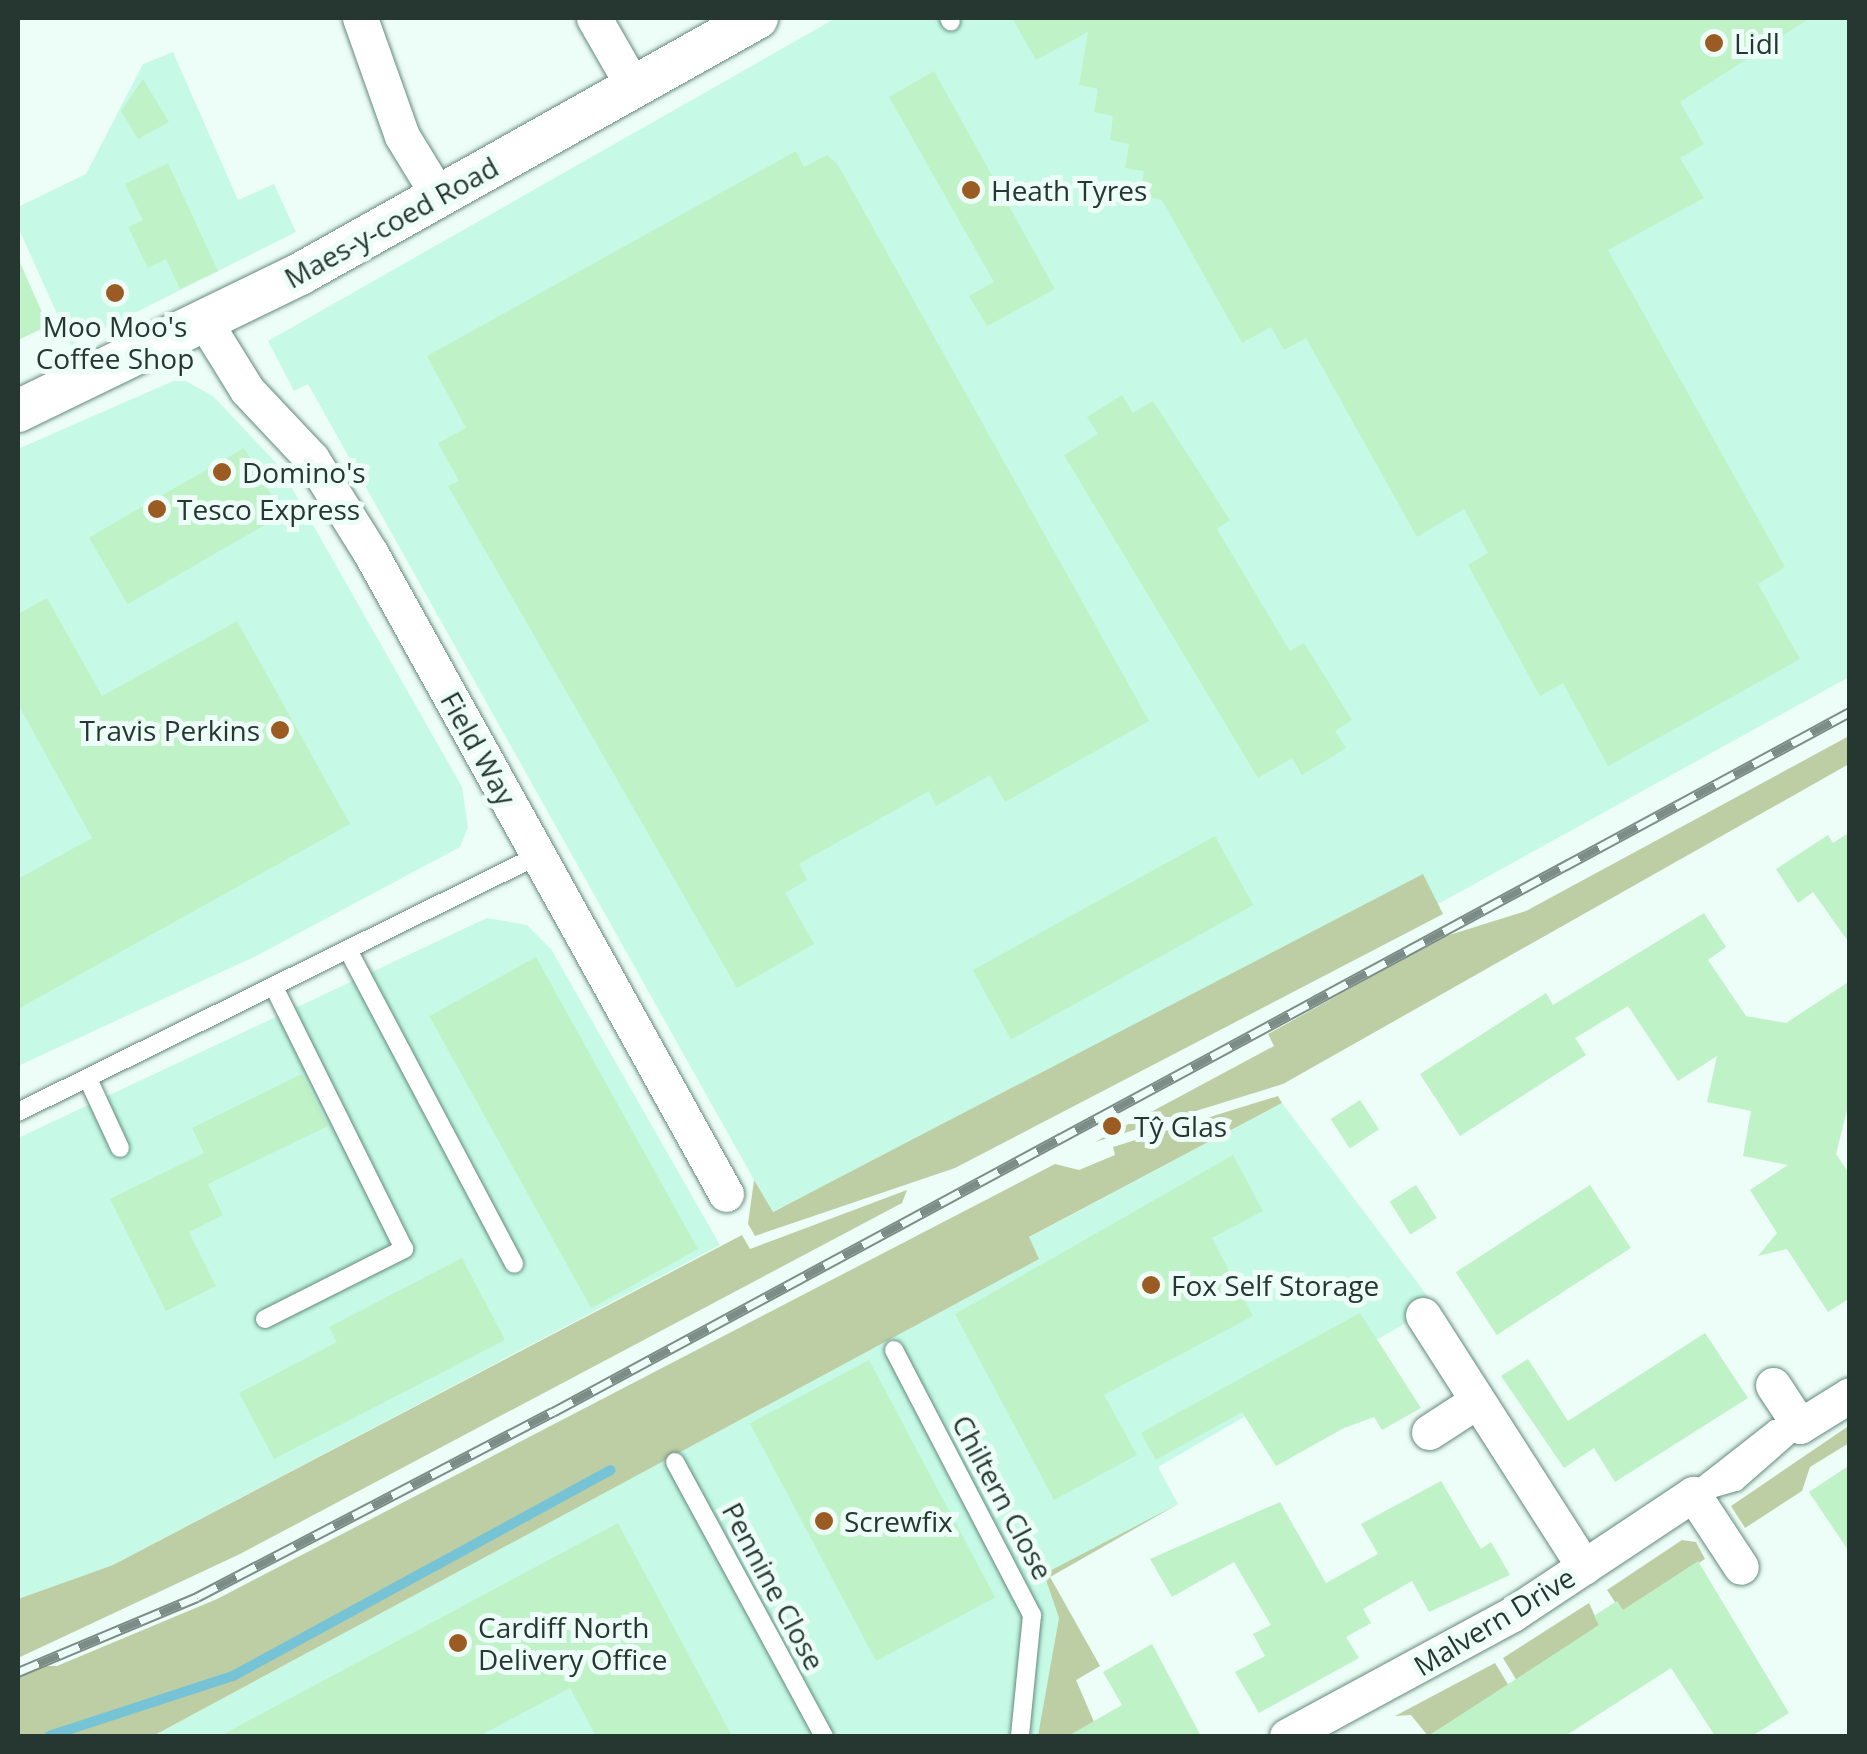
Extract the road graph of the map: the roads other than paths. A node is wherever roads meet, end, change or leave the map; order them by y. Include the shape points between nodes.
1 (360, 18) edge
2 (594, 18) edge
3 (757, 18) edge
4 (634, 86) junction
5 (438, 195) junction
6 (205, 322) junction
7 (18, 410) edge
8 (538, 855) junction
9 (348, 950) junction
10 (274, 986) junction
11 (88, 1079) junction
12 (18, 1112) edge
13 (120, 1148) dead end
14 (726, 1194) dead end
15 (514, 1264) dead end
16 (1423, 1315) dead end
17 (265, 1320) dead end
18 (894, 1350) dead end
19 (1773, 1385) dead end
20 (1850, 1396) edge
21 (1477, 1401) junction
22 (1800, 1426) junction
23 (1428, 1432) dead end
24 (676, 1462) dead end
25 (1693, 1494) junction
26 (1741, 1567) dead end
27 (1584, 1568) junction
28 (824, 1736) edge
29 (1020, 1736) edge
30 (1288, 1736) edge

1 - 5 street via 402,136
2 - 4 street
3 - 4 street, Maes-y-coed Road
4 - 5 street, Maes-y-coed Road
5 - 6 street, Maes-y-coed Road
6 - 7 street, Maes-y-coed Road
6 - 8 street, Field Way via 343,508
8 - 9 lane
8 - 14 street, Field Way
9 - 10 lane
9 - 15 lane
10 - 11 lane
10 - 17 lane via 404,1248
11 - 12 lane
11 - 13 lane
16 - 21 street
18 - 29 lane, Chiltern Close via 1032,1615
19 - 22 street
20 - 22 street
21 - 23 street
21 - 27 street
22 - 25 lane via 1788,1446 1736,1482
24 - 28 lane, Pennine Close
25 - 26 street
25 - 27 street, Malvern Drive
27 - 30 street, Malvern Drive

